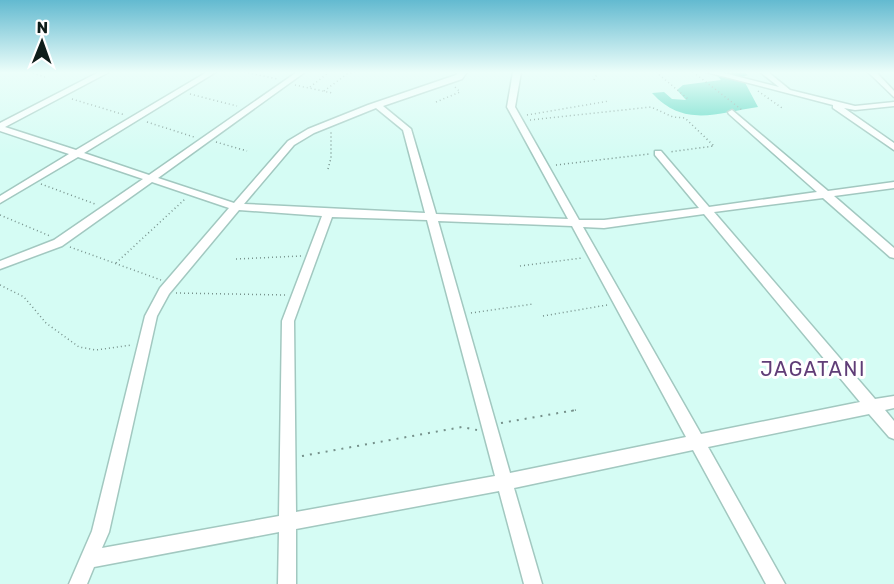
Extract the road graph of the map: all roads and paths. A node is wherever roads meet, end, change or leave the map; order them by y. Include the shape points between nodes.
1 (53, 99) edge
2 (75, 99) edge
3 (168, 99) edge
4 (215, 99) edge
5 (263, 99) edge
6 (394, 99) edge
7 (442, 99) edge
8 (512, 99) edge
9 (728, 99) edge
10 (770, 99) edge
11 (820, 99) edge
12 (609, 101) dead end
13 (436, 102) dead end
14 (832, 102) junction
15 (894, 104) edge
16 (377, 105) junction
17 (250, 108) junction
18 (782, 108) dead end
19 (742, 110) dead end
20 (732, 112) dead end
21 (137, 118) junction
22 (517, 119) junction
23 (326, 125) junction
24 (0, 127) edge
25 (207, 139) junction
26 (894, 147) edge
27 (247, 151) dead end
28 (658, 153) junction
29 (77, 154) junction
30 (543, 167) junction
31 (328, 169) dead end
32 (149, 179) junction
33 (32, 181) junction
34 (894, 185) edge
35 (827, 194) junction
36 (186, 199) dead end
37 (0, 200) edge
38 (236, 207) junction
39 (108, 209) junction
40 (707, 211) junction
41 (328, 213) junction
42 (0, 216) edge
43 (431, 217) junction
44 (575, 224) junction
45 (65, 244) junction
46 (894, 254) edge
47 (312, 256) junction
48 (592, 256) junction
49 (236, 259) dead end
50 (114, 264) junction
51 (0, 265) edge
52 (520, 266) dead end
53 (0, 285) edge
54 (169, 286) junction
55 (298, 295) junction
56 (619, 303) junction
57 (532, 304) dead end
58 (457, 314) junction
59 (543, 316) dead end
60 (145, 343) junction
61 (894, 402) edge
62 (873, 406) junction
63 (576, 410) dead end
64 (488, 427) junction
65 (894, 432) edge
66 (696, 441) junction
67 (298, 456) dead end
68 (504, 482) junction
69 (288, 523) junction
70 (91, 559) junction
71 (78, 584) edge
72 (287, 584) edge
73 (533, 584) edge
74 (776, 584) edge

1 - 24 street
2 - 21 path
3 - 21 street
4 - 17 path
5 - 17 street
6 - 16 street
7 - 13 path
8 - 22 street
9 - 19 path
10 - 18 path
11 - 14 street
12 - 22 path
14 - 15 street via 859,108
14 - 26 street
16 - 23 street
16 - 43 street via 407,129
17 - 25 street
20 - 35 street
21 - 25 path
21 - 29 street
22 - 28 path via 651,107 685,118 714,146
22 - 30 street
23 - 31 path via 332,138
23 - 38 street via 291,143
24 - 29 street
25 - 27 path
25 - 32 street
28 - 30 path
28 - 40 street
29 - 32 street
29 - 33 street
30 - 44 street
32 - 38 street
32 - 39 street
33 - 37 street
33 - 39 path
34 - 35 street
35 - 40 street
35 - 46 street
36 - 50 path
38 - 41 street
38 - 54 street
39 - 45 street
40 - 44 street via 631,222
40 - 62 street
41 - 43 street
41 - 47 street
42 - 45 path
43 - 44 street
43 - 58 street
44 - 48 street
45 - 50 path
45 - 51 street
47 - 49 path
47 - 55 street
48 - 52 path
48 - 56 street
50 - 54 path
53 - 60 path via 24,297 46,323 79,347 96,350
54 - 55 path via 173,293
54 - 60 street via 151,316
55 - 69 street via 288,321
56 - 59 path
56 - 66 street
57 - 58 path
58 - 64 street
60 - 70 street
61 - 62 street
62 - 65 street
62 - 66 street
63 - 64 path
64 - 67 path via 462,427
64 - 68 street
66 - 68 street
66 - 74 street
68 - 69 street
68 - 73 street
69 - 70 street
69 - 72 street
70 - 71 street

